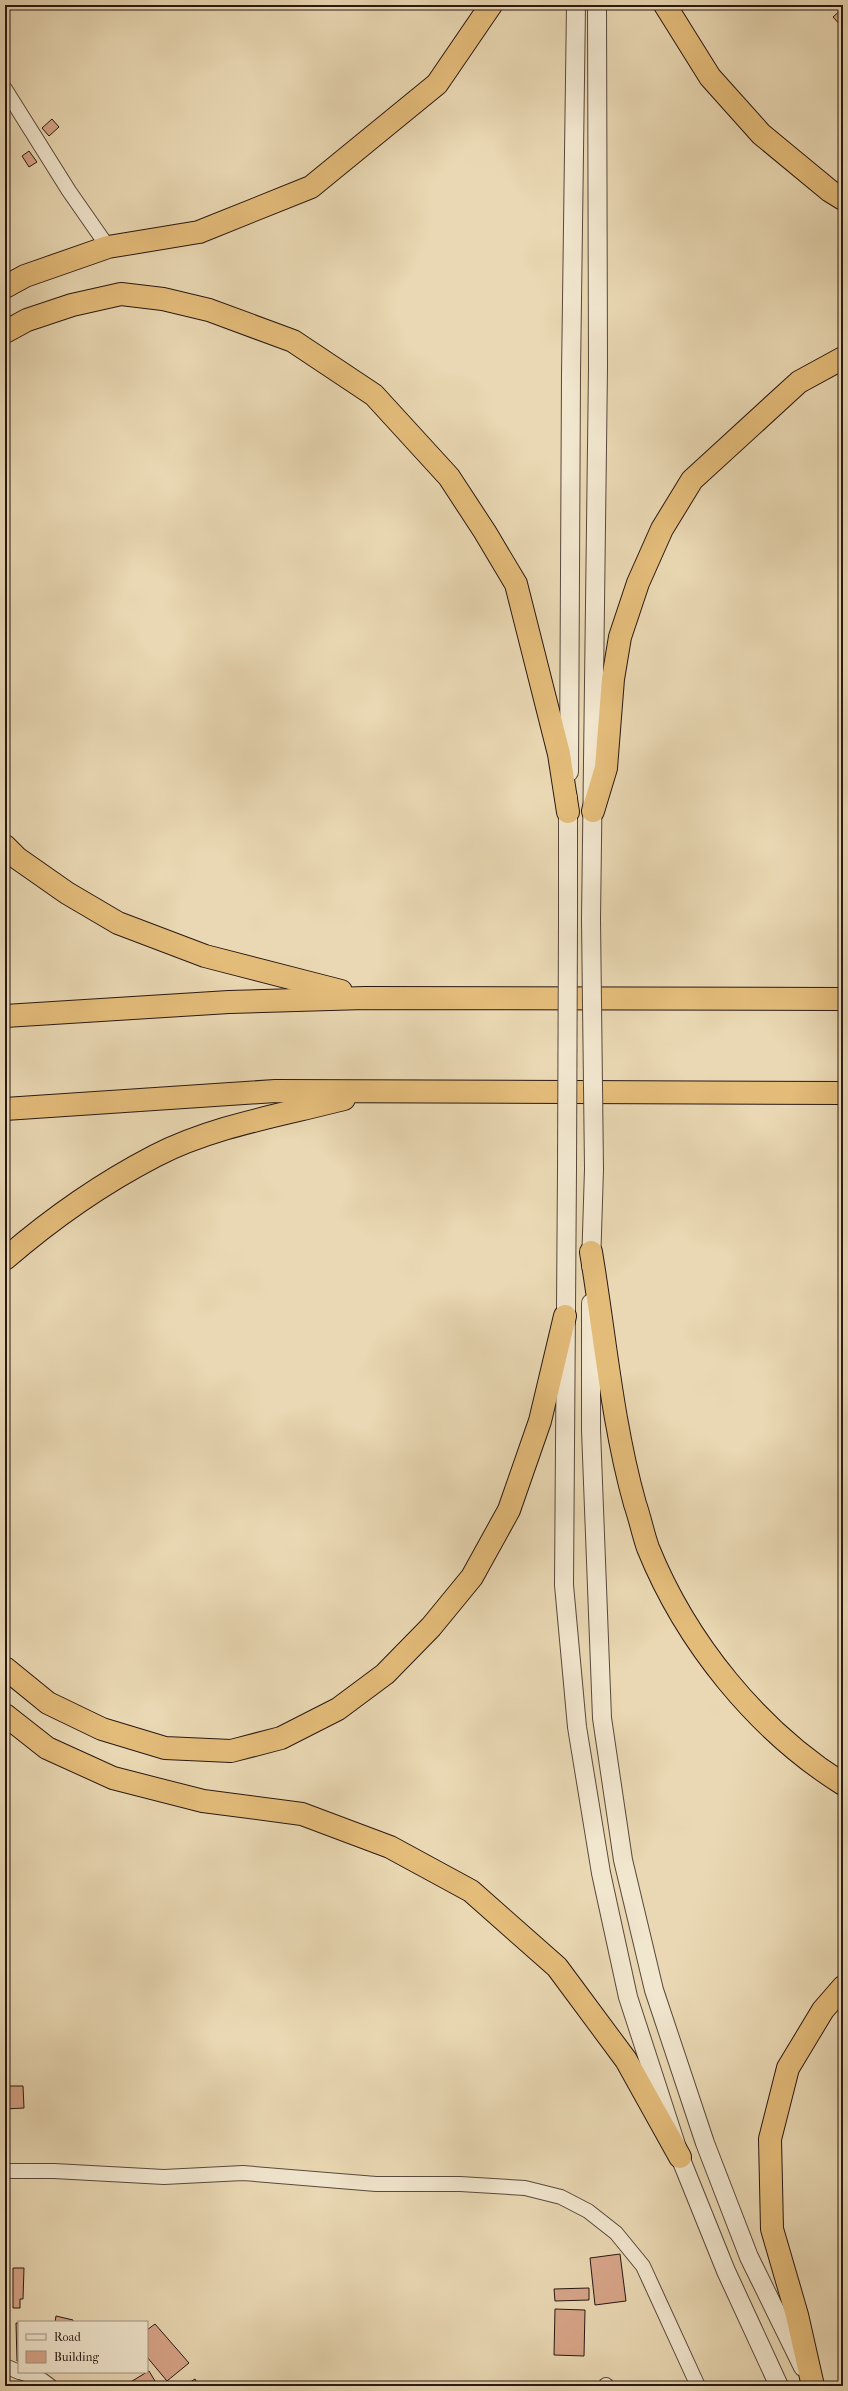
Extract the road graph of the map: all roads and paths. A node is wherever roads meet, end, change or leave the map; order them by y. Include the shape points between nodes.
1 (491, 5) edge
2 (576, 5) edge
3 (597, 5) edge
4 (665, 5) edge
5 (5, 89) edge
6 (843, 199) edge
7 (108, 247) junction
8 (5, 287) edge
9 (5, 332) edge
10 (843, 358) edge
11 (593, 811) junction
12 (568, 812) junction
13 (5, 846) edge
14 (365, 998) junction
15 (843, 999) edge
16 (5, 1016) edge
17 (378, 1090) junction
18 (843, 1093) edge
19 (5, 1108) edge
20 (592, 1252) junction
21 (5, 1259) edge
22 (565, 1316) junction
23 (5, 1668) edge
24 (5, 1715) edge
25 (843, 1784) edge
26 (843, 1987) edge
27 (680, 2157) junction
28 (5, 2171) edge
29 (5, 2366) edge
30 (18, 2371) edge
31 (23, 2373) edge
32 (50, 2386) edge
33 (698, 2386) edge
34 (778, 2386) edge
35 (813, 2386) edge

1 - 7 highway via 437,84 311,187 199,232
2 - 12 street
3 - 11 street via 598,368
4 - 6 highway via 710,76 761,134
5 - 7 street
7 - 8 highway via 25,276
9 - 12 highway via 27,320 72,305 121,294 163,299 209,310 293,341 374,395 449,477 516,584 559,754
10 - 11 highway via 799,382 692,480 662,529 638,583 620,638 613,680 606,768
11 - 20 street, bridge
12 - 22 street, bridge
13 - 14 highway via 17,858 67,893 118,923 205,956
14 - 15 highway
14 - 16 highway via 229,1002
17 - 18 highway
17 - 19 highway via 275,1091
17 - 21 highway via 217,1132 156,1156 44,1226
20 - 25 highway via 617,1425 630,1485 648,1547 678,1610 722,1675 770,1727 822,1771
20 - 35 street via 591,1430 602,1718 623,1860 654,1990 705,2143 749,2257
22 - 23 highway via 540,1421 510,1510 472,1577 431,1627 385,1674 338,1709 280,1738 231,1751 165,1748 102,1729 48,1703
22 - 27 street via 564,1585 577,1727 601,1874 628,1997
24 - 27 highway via 47,1748 113,1778 203,1800 302,1814 390,1847 470,1891 557,1967 626,2060
26 - 35 highway via 823,2010 788,2068 770,2139 772,2230 797,2315
27 - 34 street via 726,2271
28 - 33 street via 164,2176 243,2173 376,2184 460,2184 525,2188 561,2197 588,2211 616,2234 643,2266
29 - 30 street
31 - 32 street

